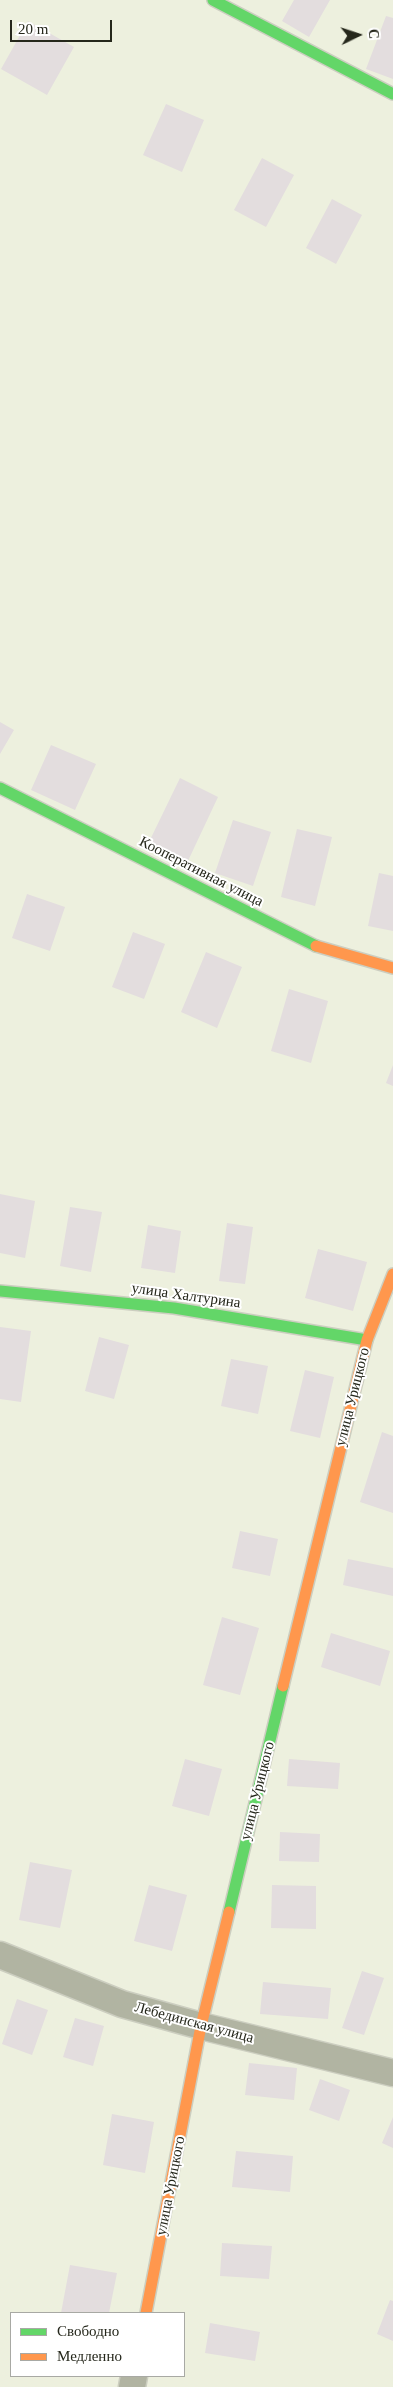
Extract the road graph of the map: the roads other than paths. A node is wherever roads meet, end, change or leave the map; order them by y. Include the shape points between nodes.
1 (213, 0) edge
2 (393, 94) edge
3 (0, 788) edge
4 (393, 968) edge
5 (393, 1274) edge
6 (0, 1290) edge
7 (367, 1340) junction
8 (0, 1955) edge
9 (201, 2026) junction
10 (393, 2073) edge
11 (146, 2312) edge

1 - 2 street
3 - 4 street, Кооперативная улица via 321,948
5 - 7 street, улица Урицкого
6 - 7 street, улица Халтурина via 174,1308
7 - 9 street, улица Урицкого
8 - 9 street, Лебединская улица via 122,2004
9 - 10 street, Лебединская улица
9 - 11 street, улица Урицкого

